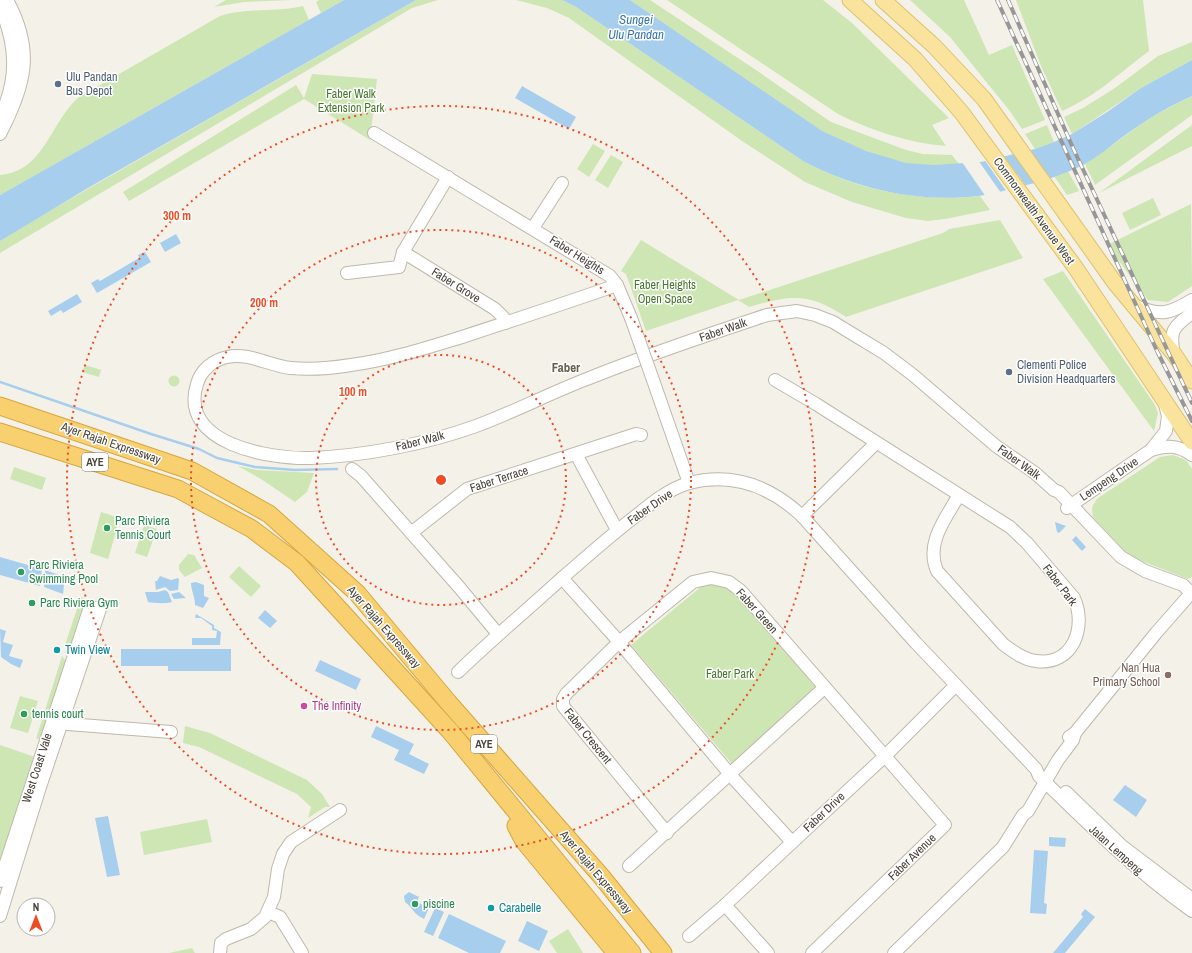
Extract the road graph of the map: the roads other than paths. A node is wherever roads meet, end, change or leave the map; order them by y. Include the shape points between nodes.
1 (8, 0) edge
2 (850, 0) edge
3 (883, 0) edge
4 (0, 6) edge
5 (14, 92) junction
6 (0, 117) edge
7 (374, 133) dead end
8 (0, 134) edge
9 (448, 176) junction
10 (562, 183) dead end
11 (533, 228) junction
12 (403, 252) junction
13 (347, 273) dead end
14 (618, 285) junction
15 (1192, 300) edge
16 (1132, 304) junction
17 (1192, 313) edge
18 (504, 323) junction
19 (1174, 354) junction
20 (775, 380) dead end
21 (1192, 381) edge
22 (1162, 397) junction
23 (0, 406) edge
24 (0, 432) edge
25 (641, 435) dead end
26 (1192, 442) edge
27 (876, 443) junction
28 (1151, 450) junction
29 (576, 454) junction
30 (1192, 455) edge
31 (352, 469) dead end
32 (689, 483) junction
33 (959, 495) junction
34 (1069, 506) junction
35 (802, 516) junction
36 (617, 530) junction
37 (412, 532) junction
38 (562, 578) junction
39 (1190, 594) edge
40 (498, 634) junction
41 (619, 642) junction
42 (79, 657) dead end
43 (458, 672) dead end
44 (956, 685) junction
45 (824, 688) junction
46 (56, 723) junction
47 (171, 732) dead end
48 (885, 756) junction
49 (730, 773) junction
50 (1042, 774) junction
51 (493, 784) junction
52 (340, 810) dead end
53 (667, 833) junction
54 (792, 842) junction
55 (629, 866) dead end
56 (0, 882) edge
57 (1192, 899) edge
58 (725, 905) junction
59 (1192, 911) edge
60 (268, 912) junction
61 (0, 916) edge
62 (689, 936) dead end
63 (220, 953) edge
64 (302, 953) edge
65 (616, 953) edge
66 (632, 953) edge
67 (663, 953) edge
68 (768, 953) edge
69 (812, 953) edge
70 (894, 953) edge

1 - 5 street via 16,16 25,48
2 - 22 main road, Commonwealth Avenue West via 915,59 962,113 1074,267
3 - 16 main road, Commonwealth Avenue West via 934,46 984,99
4 - 5 street via 13,47
5 - 6 street
5 - 8 street
7 - 9 street, Faber Heights
9 - 11 street, Faber Heights
9 - 12 street
10 - 11 street
11 - 14 street, Faber Heights via 599,268
12 - 13 street via 397,268
12 - 18 street, Faber Grove via 495,309 503,317
14 - 18 street, Faber Walk
14 - 32 street, Faber Heights, bridge
15 - 16 street via 1165,313 1152,312
16 - 19 main road, Commonwealth Avenue West
17 - 19 street via 1174,327 1171,338
18 - 34 street, Faber Walk via 426,348 352,365 314,369 290,368 238,355 219,359 206,368 198,380 194,406 197,416 213,435 229,443 266,454 309,458 391,448 476,426 588,378 767,315 797,311 833,322 884,353 996,446 1059,492
19 - 21 main road, Commonwealth Avenue West
20 - 27 street, Faber Park
22 - 26 main road, Commonwealth Avenue West
22 - 28 street, Lempeng Drive via 1168,416 1166,431
23 - 67 highway, Ayer Rajah Expressway / AYE via 192,471 269,514 357,593 448,702 602,876
24 - 51 highway, Ayer Rajah Expressway / AYE via 178,489 252,528 297,563 450,731
25 - 29 street, Faber Terrace via 636,434
27 - 33 street, Faber Park
27 - 35 street
28 - 30 street, Lempeng Drive via 1174,446
28 - 34 street, Lempeng Drive
29 - 36 street
29 - 37 street, Faber Terrace via 467,489
31 - 37 street
32 - 35 street, Faber Drive via 730,480 759,486 786,501
32 - 36 street, Faber Drive via 672,490
33 - 33 street, Faber Park via 1010,527 1074,598 1078,608 1079,628 1072,646 1065,653 1049,661 1036,661 1013,652 937,571 933,563 932,548
34 - 39 street, Faber Walk via 1120,557 1145,571 1183,585
35 - 44 street, Faber Drive
36 - 38 street, Faber Drive
37 - 40 street
38 - 40 street, Faber Drive
38 - 41 street
39 - 50 street via 1075,733 1073,740
40 - 43 street, Faber Drive
41 - 45 street, Faber Green via 693,582 711,578 729,582 741,591
41 - 49 street
41 - 53 street, Faber Crescent via 566,694 563,706
42 - 46 street, West Coast Vale
44 - 48 street, Faber Drive
44 - 50 street, Faber Drive
45 - 48 street, Faber Green
45 - 49 street
46 - 47 street, West Coast Vale
46 - 56 street, West Coast Vale
46 - 61 street, West Coast Vale
48 - 54 street, Faber Drive
48 - 69 street, Faber Avenue via 944,826
49 - 53 street
49 - 54 street
50 - 57 street, Jalan Lempeng via 1122,846
50 - 59 street, Jalan Lempeng via 1089,826 1143,874
50 - 70 street via 1028,811 1003,848
51 - 65 highway via 524,841
51 - 66 highway, Ayer Rajah Expressway / AYE
52 - 60 street via 304,832 286,847
53 - 55 street
54 - 58 street, Faber Drive
58 - 62 street, Faber Drive
58 - 68 street
60 - 63 street via 252,929 226,939 222,943
60 - 64 street via 280,917

